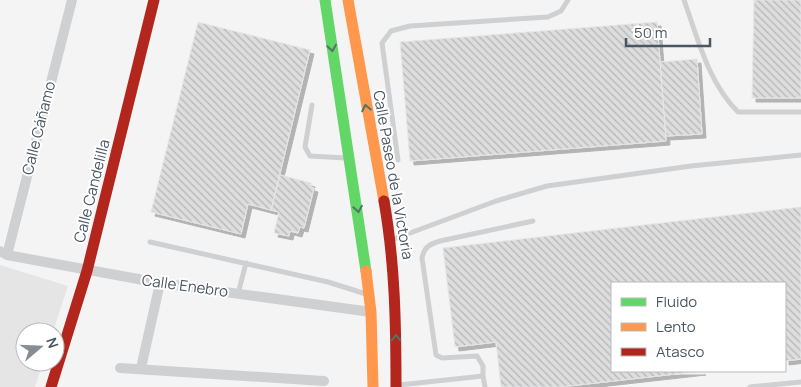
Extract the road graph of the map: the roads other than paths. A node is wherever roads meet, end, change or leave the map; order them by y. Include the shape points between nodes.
1 (72, 0) edge
2 (154, 0) edge
3 (325, 0) edge
4 (348, 0) edge
5 (568, 0) edge
6 (684, 0) edge
7 (312, 105) dead end
8 (801, 112) edge
9 (801, 155) edge
10 (350, 158) junction
11 (398, 160) dead end
12 (533, 221) dead end
13 (391, 240) junction
14 (150, 242) dead end
15 (3, 253) edge
16 (246, 263) junction
17 (87, 271) junction
18 (160, 283) junction
19 (238, 294) junction
20 (369, 295) junction
21 (371, 312) junction
22 (120, 368) dead end
23 (141, 368) junction
24 (483, 376) junction
25 (324, 381) dead end
26 (801, 382) edge
27 (396, 386) edge
28 (51, 387) edge
29 (373, 387) edge
30 (485, 387) edge
31 (750, 387) edge

1 - 15 street, Calle Cáñamo
2 - 17 main road, Calle Candelilla
3 -> 10 main road
13 -> 4 main road, Calle Paseo de la Victoria
5 - 11 lane via 561,12 548,17 410,26 391,31 382,43
6 - 8 lane via 709,70 727,101 738,112
7 - 10 lane via 306,152 310,156
9 - 13 lane via 547,186 496,201
10 -> 20 main road
12 - 24 lane via 440,241 423,251 436,355 442,358 477,356 483,366
27 -> 13 main road, Calle Paseo de la Victoria
14 - 16 lane
15 - 17 street, Calle Enebro
16 - 19 lane
16 - 20 lane
17 - 18 street, Calle Enebro
17 - 28 main road, Calle Candelilla
18 - 19 street, Calle Enebro
18 - 23 street
19 - 21 street, Calle Enebro
20 - 21 main road
21 - 29 main road
22 - 23 street
23 - 25 street
24 - 27 lane
24 - 30 lane
26 - 31 lane

